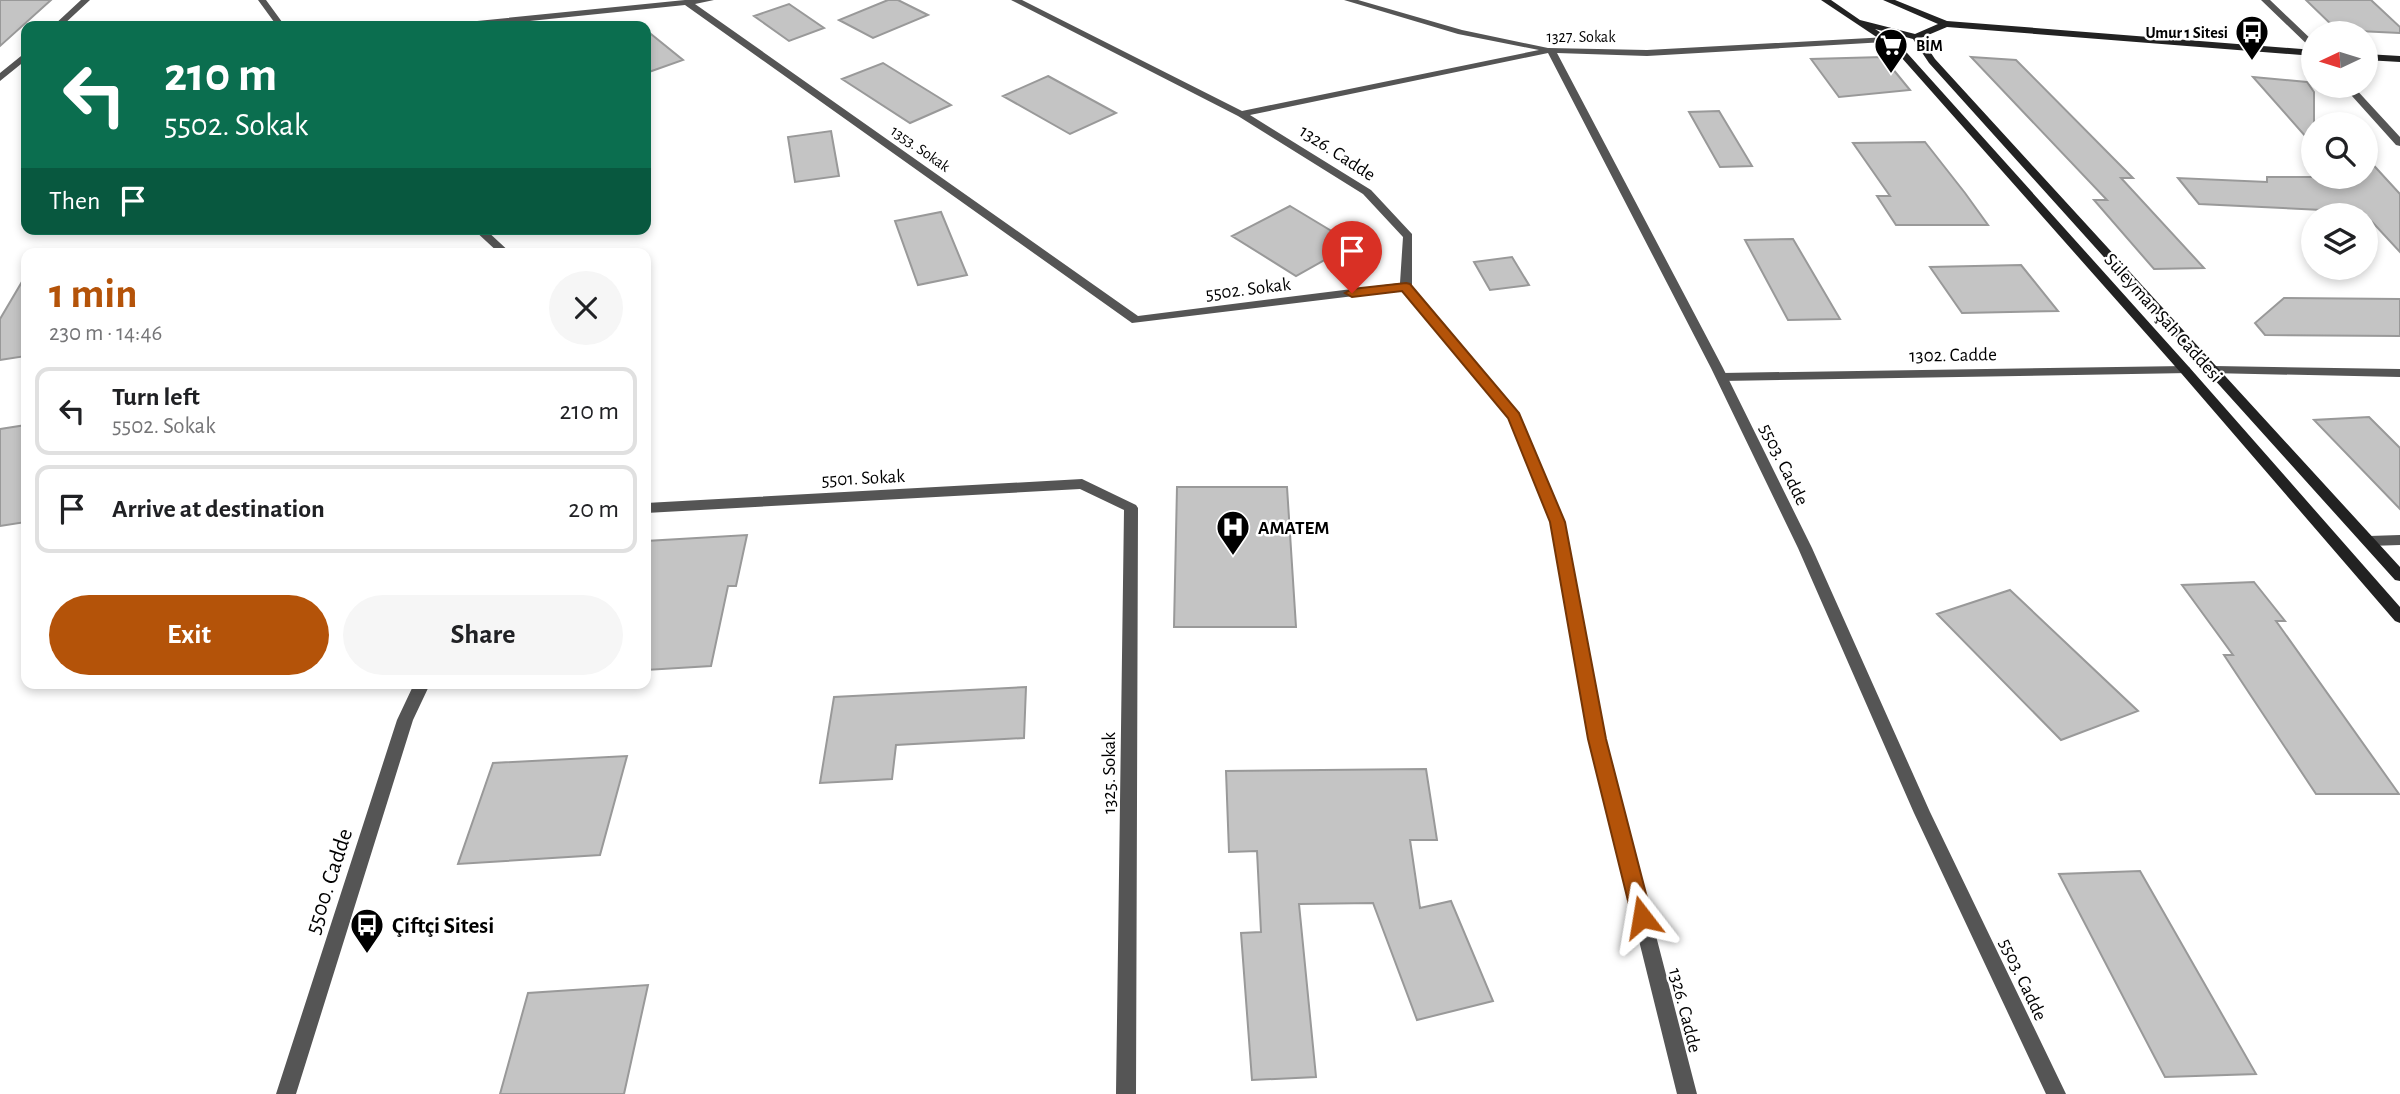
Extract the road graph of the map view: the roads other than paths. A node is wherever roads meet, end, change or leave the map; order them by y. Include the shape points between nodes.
1 (86, 0) edge
2 (262, 0) edge
3 (710, 0) edge
4 (1015, 0) edge
5 (1348, 0) edge
6 (1825, 0) edge
7 (1887, 0) edge
8 (2265, 0) edge
9 (688, 3) junction
10 (63, 21) edge
11 (277, 21) edge
12 (507, 21) edge
13 (1857, 22) junction
14 (1946, 24) junction
15 (2301, 35) edge
16 (1916, 37) junction
17 (1890, 43) junction
18 (1551, 50) junction
19 (2301, 52) edge
20 (2378, 58) edge
21 (21, 59) edge
22 (2400, 59) edge
23 (0, 78) edge
24 (2359, 98) edge
25 (1241, 114) junction
26 (2400, 143) edge
27 (485, 235) edge
28 (500, 248) edge
29 (1406, 286) junction
30 (1136, 320) joint
31 (2185, 370) junction
32 (2214, 370) junction
33 (2400, 373) edge
34 (1722, 377) junction
35 (1082, 484) joint
36 (651, 508) edge
37 (2400, 540) edge
38 (2369, 541) junction
39 (2400, 576) edge
40 (2400, 617) edge
41 (420, 689) edge
42 (286, 1094) edge
43 (1126, 1094) edge
44 (1687, 1094) edge
45 (2056, 1094) edge

1 - 10 street
2 - 11 street
3 - 9 street
4 - 25 street, 1326. Cadde
5 - 18 street via 1461,32
6 - 13 main road, Süleyman Şah Caddesi
7 - 14 main road
8 - 15 street
9 - 12 street
9 - 30 street, 1353. Sokak
13 - 16 main road
13 - 17 main road, Süleyman Şah Caddesi
14 - 16 main road
14 - 19 main road
16 - 32 main road, Süleyman Şah Caddesi via 1932,61
17 - 18 street, 1327. Sokak via 1647,53
17 - 31 main road, Süleyman Şah Caddesi
18 - 25 street, 1327. Sokak
18 - 34 street, 5503. Cadde
20 - 22 main road
21 - 23 street
24 - 26 street
25 - 29 street, 1326. Cadde via 1367,192 1408,236
27 - 28 street
29 - 30 street, 5502. Sokak
29 - 44 street, 1326. Cadde via 1514,417 1558,522 1597,739
31 - 34 street, 1302. Cadde
31 - 40 main road, Süleyman Şah Caddesi
32 - 33 street
32 - 38 main road, Süleyman Şah Caddesi
34 - 45 street, 5503. Cadde
35 - 36 street, 5501. Sokak
35 - 43 street, 1325. Sokak via 1131,508
37 - 38 street
38 - 39 main road, Süleyman Şah Caddesi
41 - 42 street, 5500. Cadde via 405,720

